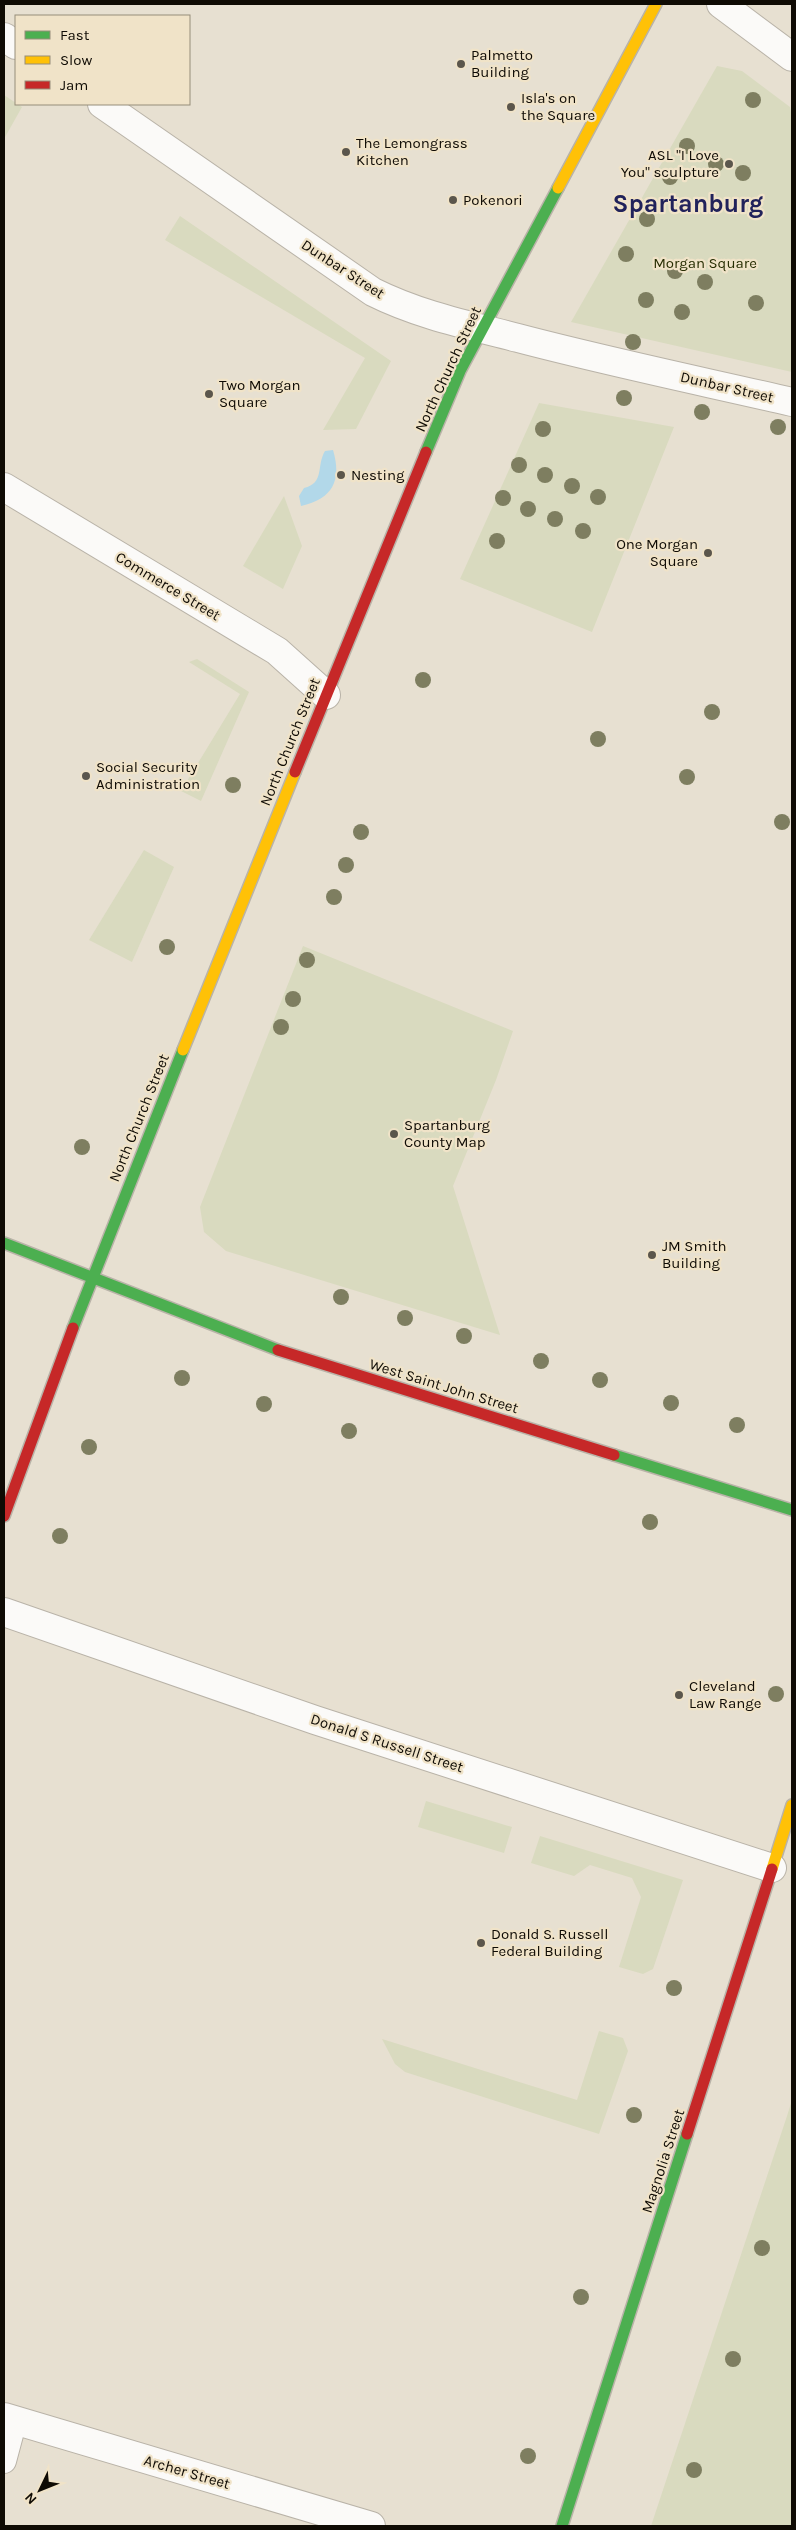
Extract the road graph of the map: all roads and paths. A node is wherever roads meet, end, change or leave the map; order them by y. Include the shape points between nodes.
1 (656, 4) edge
2 (721, 4) edge
3 (4, 37) edge
4 (15, 44) edge
5 (792, 57) edge
6 (103, 105) edge
7 (481, 329) junction
8 (792, 402) edge
9 (4, 487) edge
10 (326, 695) junction
11 (4, 1243) edge
12 (92, 1276) junction
13 (792, 1510) edge
14 (4, 1516) edge
15 (4, 1612) edge
16 (792, 1805) edge
17 (772, 1868) junction
18 (9, 2419) edge
19 (4, 2461) edge
20 (371, 2526) edge
21 (562, 2526) edge

1 - 7 main road, North Church Street
2 - 5 street
3 - 4 street
6 - 7 street, Dunbar Street via 373,292 425,314
7 - 8 street, Dunbar Street
7 - 10 main road, North Church Street via 460,371
9 - 10 street, Commerce Street via 277,651
10 - 12 main road, North Church Street
11 - 12 main road, West Saint John Street
12 - 13 main road, West Saint John Street via 273,1349
12 - 14 main road, North Church Street
15 - 17 street, Donald S Russell Street via 315,1720
16 - 17 main road, Magnolia Street
17 - 21 main road, Magnolia Street
18 - 19 lane
18 - 20 street, Archer Street

